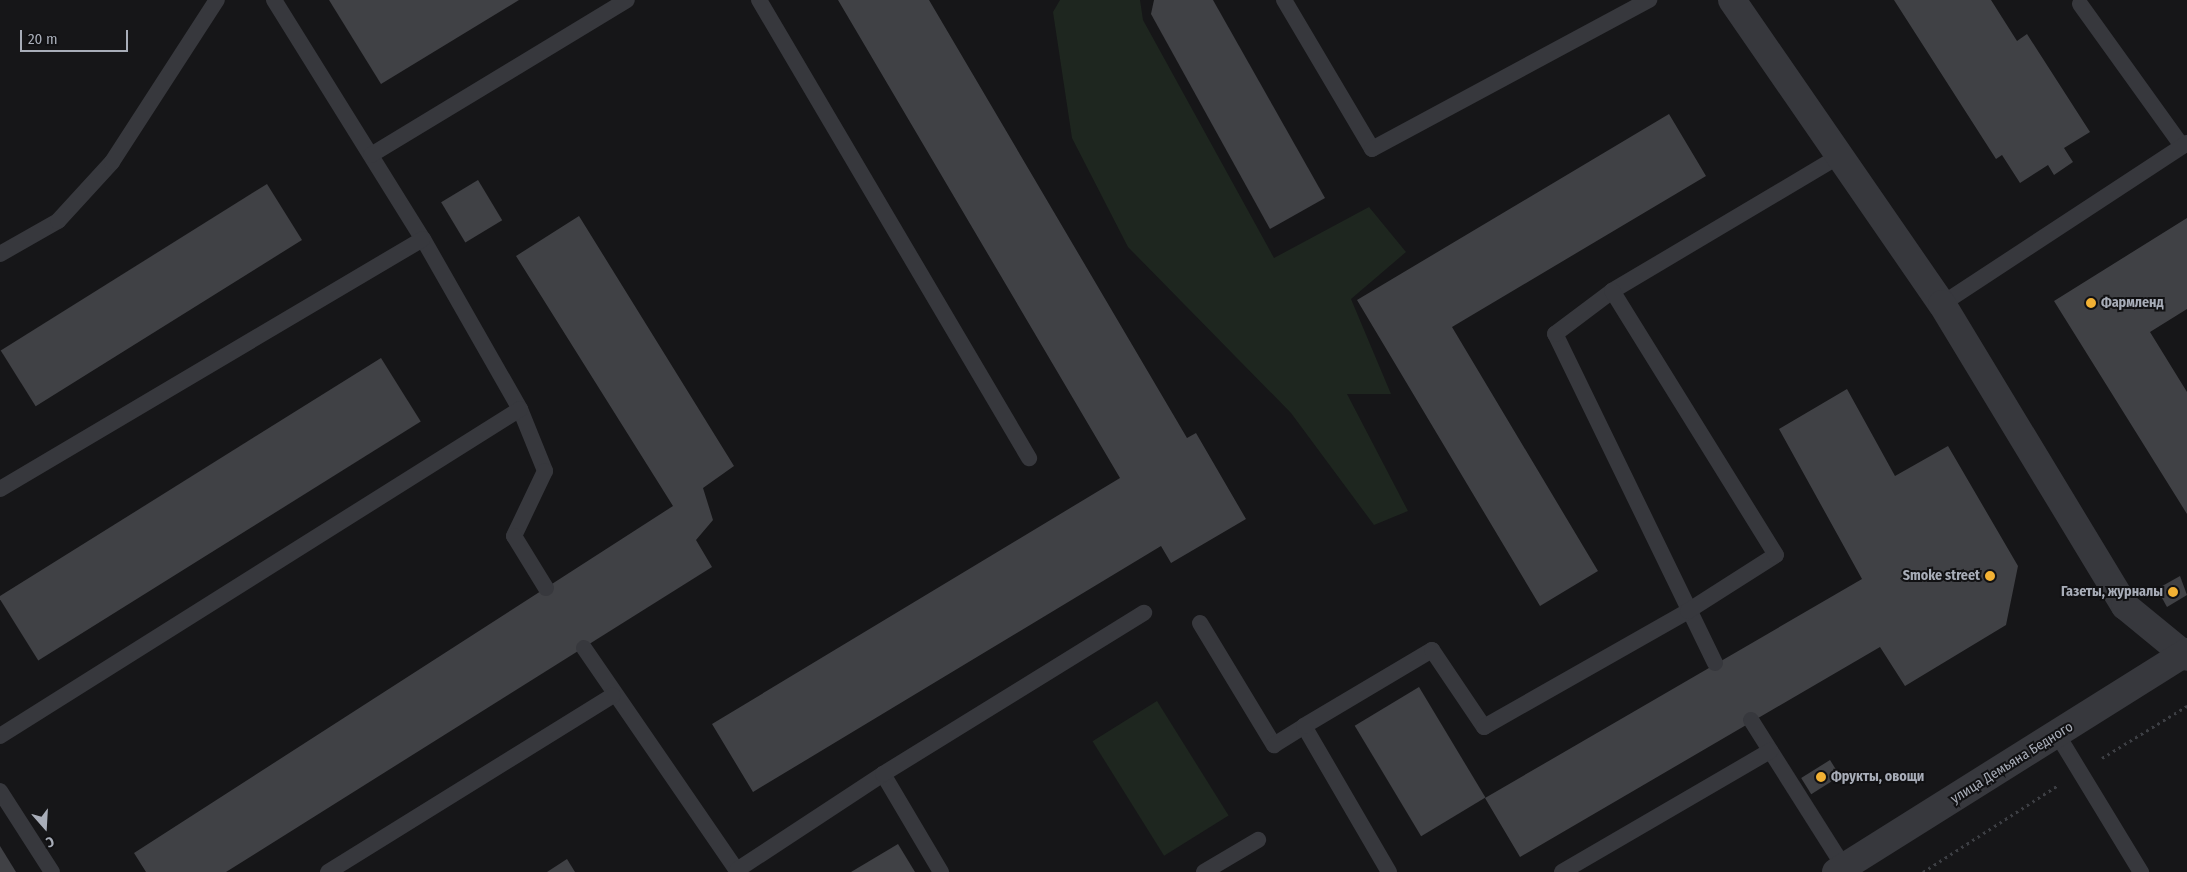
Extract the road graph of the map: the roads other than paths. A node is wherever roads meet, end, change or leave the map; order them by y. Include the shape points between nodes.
1 (216, 0) edge
2 (274, 0) edge
3 (627, 0) edge
4 (759, 0) edge
5 (1284, 0) edge
6 (1649, 0) edge
7 (1732, 0) edge
8 (2080, 4) dead end
9 (2185, 144) edge
10 (371, 155) junction
11 (1841, 155) junction
12 (423, 239) junction
13 (0, 254) edge
14 (1612, 291) junction
15 (1942, 304) junction
16 (520, 409) junction
17 (1028, 458) dead end
18 (0, 489) edge
19 (546, 588) dead end
20 (1688, 611) junction
21 (1144, 613) dead end
22 (1200, 623) dead end
23 (584, 648) dead end
24 (2186, 655) edge
25 (1715, 663) dead end
26 (613, 695) junction
27 (1751, 720) dead end
28 (1304, 726) junction
29 (2057, 734) junction
30 (0, 736) edge
31 (1770, 751) junction
32 (882, 774) junction
33 (0, 791) edge
34 (1258, 840) dead end
35 (1840, 870) edge
36 (737, 871) edge
37 (52, 872) edge
38 (328, 872) edge
39 (941, 872) edge
40 (1204, 872) edge
41 (1389, 872) edge
42 (1562, 872) edge
43 (2141, 872) edge

1 - 13 lane via 112,162 58,221
2 - 10 lane
3 - 10 lane
4 - 17 lane
5 - 6 lane via 1372,150
7 - 11 street
8 - 9 lane
9 - 15 lane
10 - 12 lane
11 - 14 lane
11 - 15 street
12 - 16 lane
12 - 18 lane
14 - 20 lane via 1555,334
14 - 20 lane via 1776,555
15 - 24 street via 2125,606
16 - 19 lane via 545,471 514,536
16 - 30 lane
20 - 25 lane
20 - 28 lane via 1484,727 1432,650
21 - 32 lane
22 - 28 lane via 1274,745
23 - 26 lane
24 - 29 street, улица Демьяна Бедного
26 - 36 lane
26 - 38 lane
27 - 31 lane
28 - 41 lane
29 - 35 street, улица Демьяна Бедного
29 - 43 lane
31 - 35 lane
31 - 42 lane
32 - 36 lane
32 - 39 lane
33 - 37 lane
34 - 40 lane

